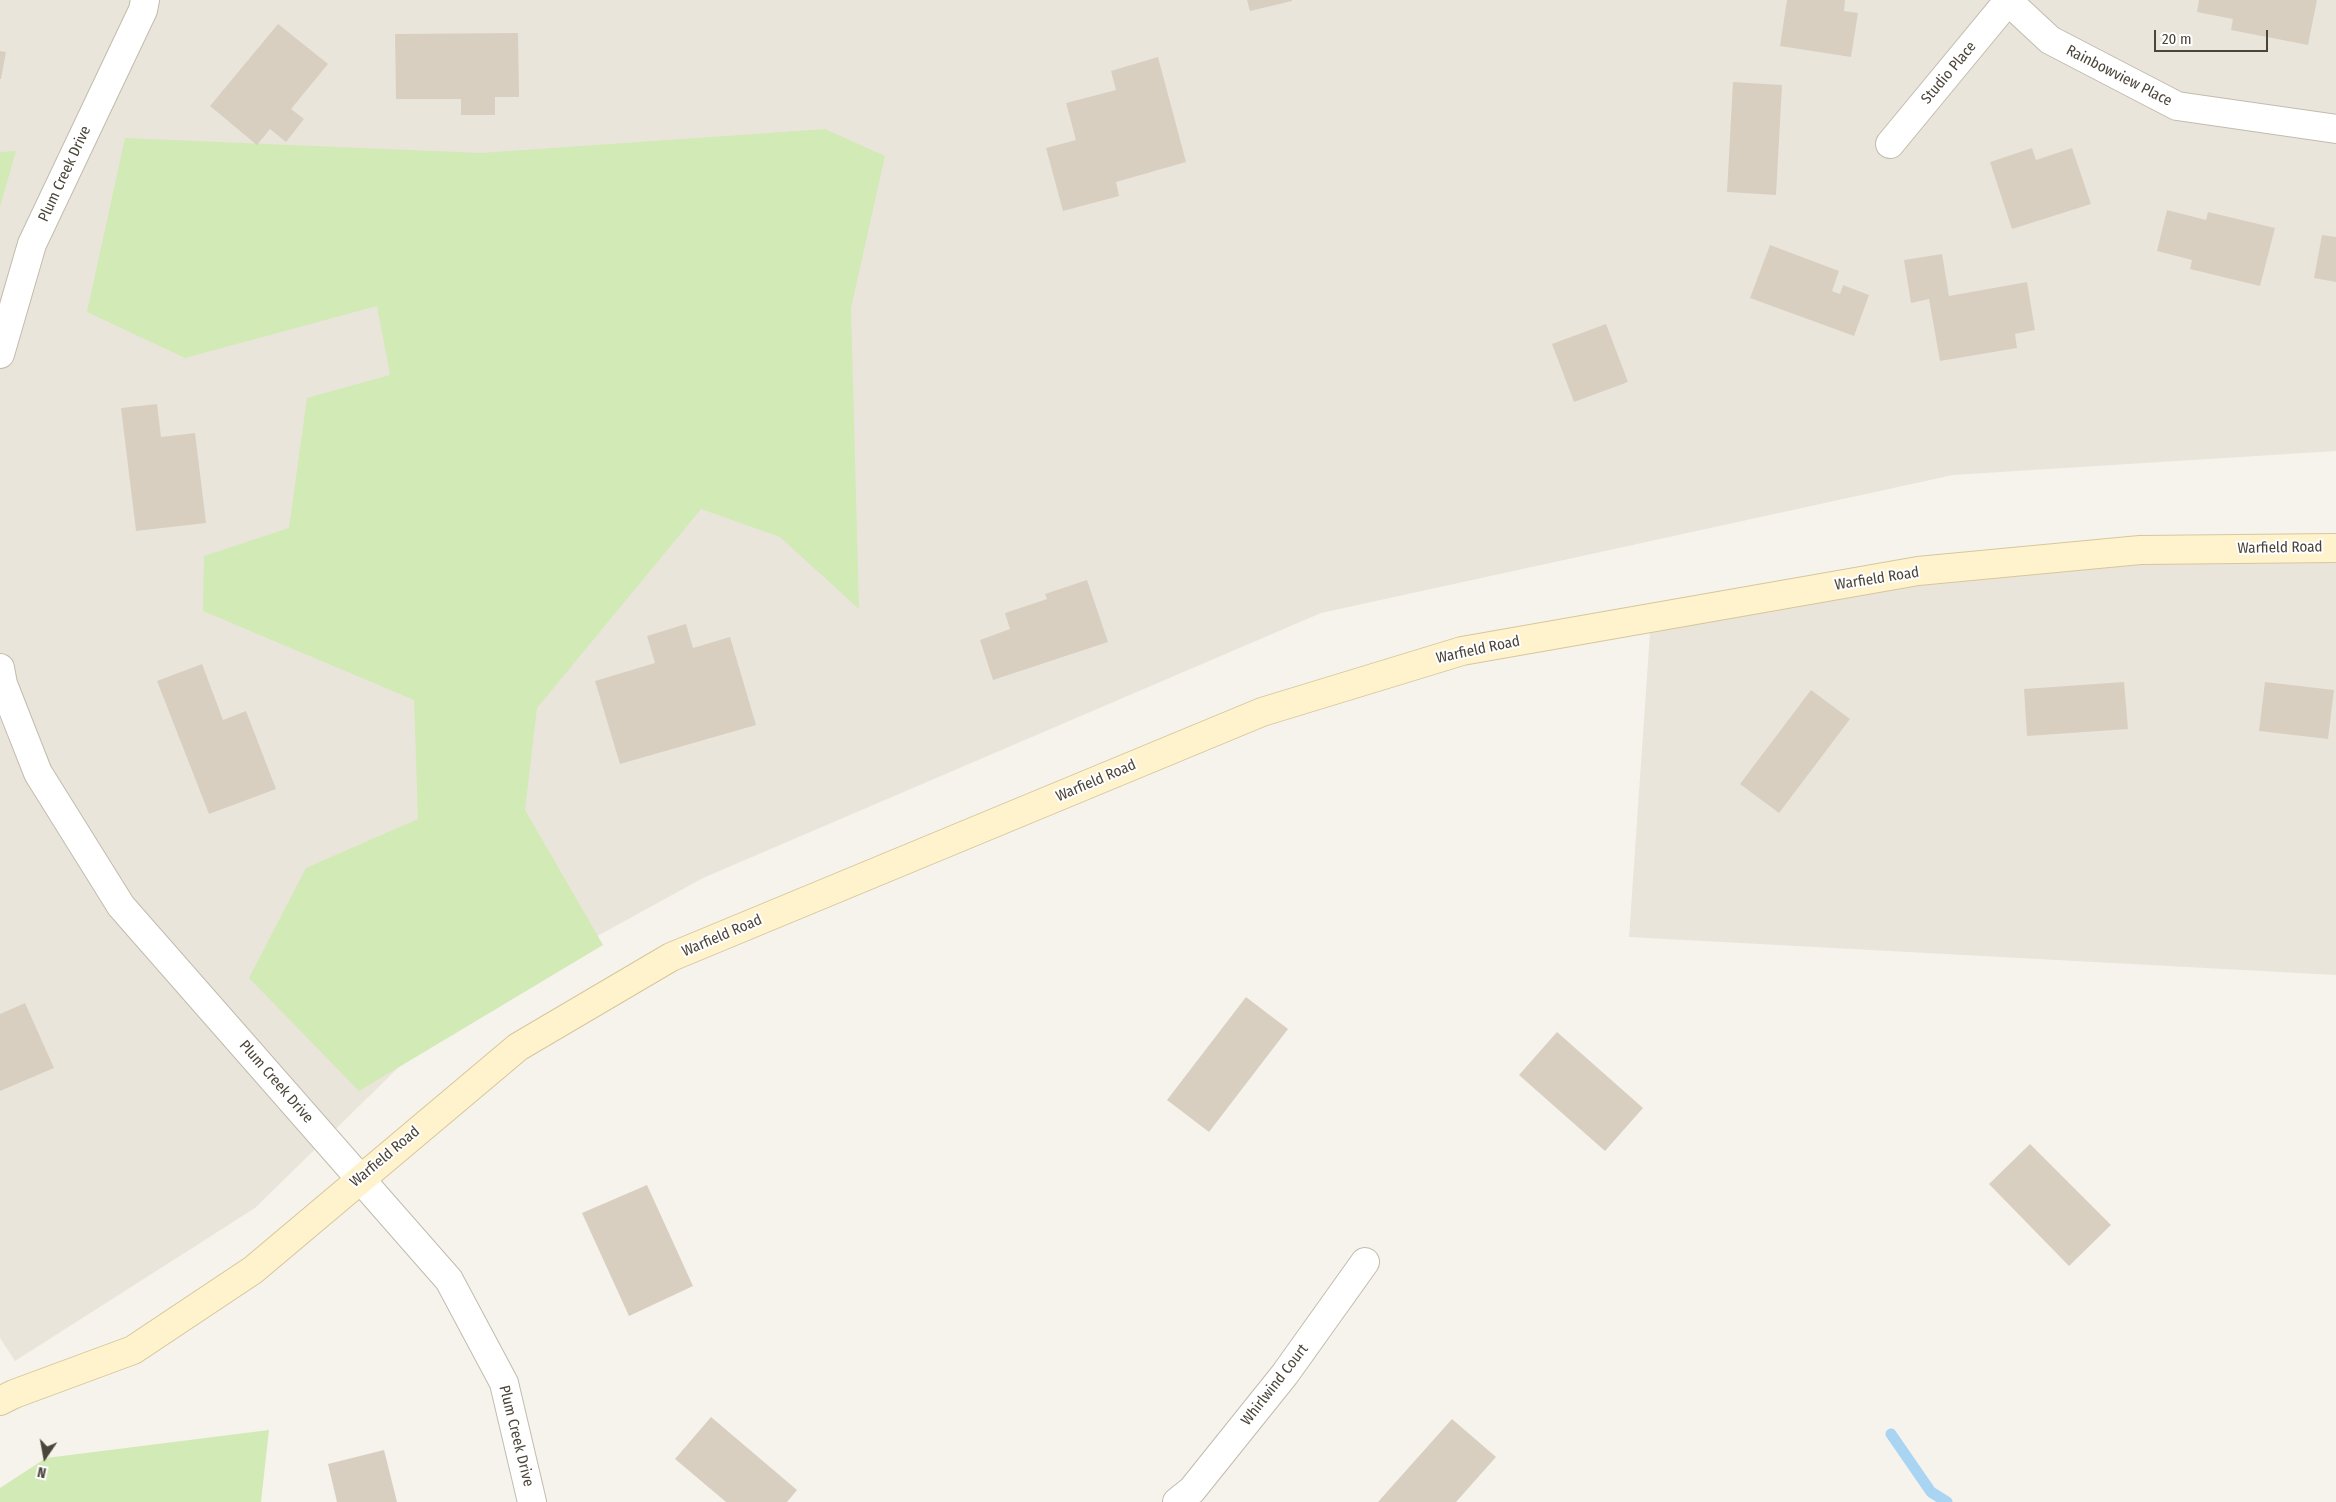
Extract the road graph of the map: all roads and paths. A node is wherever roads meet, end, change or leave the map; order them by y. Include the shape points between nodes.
1 (145, 0) edge
2 (2008, 1) edge
3 (2336, 129) edge
4 (1890, 144) dead end
5 (0, 354) edge
6 (2336, 548) edge
7 (0, 668) edge
8 (361, 1178) junction
9 (1365, 1262) dead end
10 (0, 1401) edge
11 (532, 1502) edge
12 (1177, 1502) edge

1 - 5 street, Plum Creek Drive via 32,244
2 - 3 street, Rainbowview Place via 2050,40 2177,106
2 - 4 street, Studio Place
6 - 8 street, Warfield Road via 2140,550 1918,572 1462,651 1262,712 671,957 518,1047
7 - 8 street, Plum Creek Drive via 38,773 120,906
8 - 10 street, Warfield Road via 253,1270 133,1350
8 - 11 street, Plum Creek Drive via 450,1280 504,1383
9 - 12 street, Whirlwind Court via 1285,1374 1192,1490

